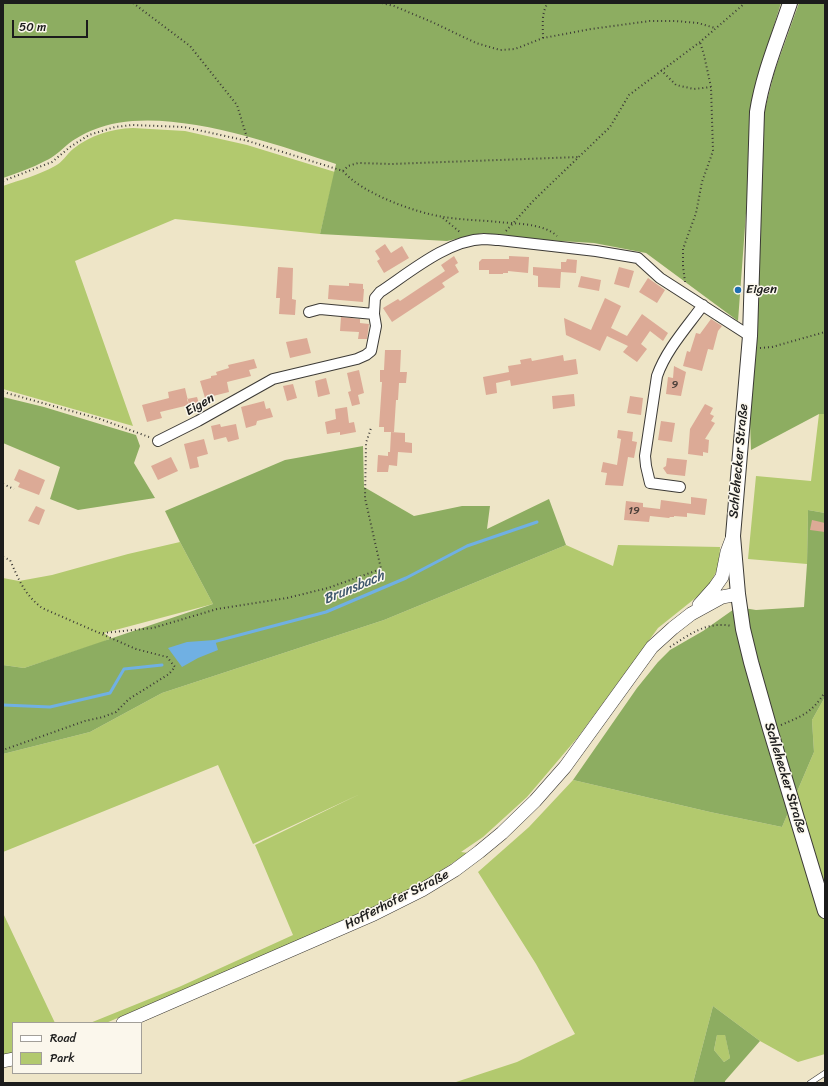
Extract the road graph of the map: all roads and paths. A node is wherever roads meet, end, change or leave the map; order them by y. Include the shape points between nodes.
1 (133, 3) edge
2 (382, 3) edge
3 (548, 3) edge
4 (746, 3) edge
5 (790, 3) edge
6 (715, 28) junction
7 (543, 38) junction
8 (700, 42) junction
9 (661, 70) junction
10 (711, 87) junction
11 (248, 141) junction
12 (579, 158) junction
13 (343, 171) junction
14 (3, 181) edge
15 (442, 217) junction
16 (513, 223) junction
17 (558, 237) dead end
18 (499, 240) junction
19 (468, 242) junction
20 (683, 293) junction
21 (703, 305) junction
22 (309, 312) dead end
23 (374, 314) junction
24 (825, 332) edge
25 (750, 342) junction
26 (3, 392) edge
27 (372, 428) dead end
28 (158, 441) joint
29 (3, 484) edge
30 (680, 488) dead end
31 (14, 489) dead end
32 (733, 536) junction
33 (3, 557) edge
34 (738, 594) junction
35 (691, 614) junction
36 (743, 629) junction
37 (103, 633) junction
38 (669, 648) dead end
39 (825, 692) edge
40 (770, 729) junction
41 (3, 750) edge
42 (825, 911) edge
43 (125, 1022) edge
44 (825, 1073) edge
45 (810, 1083) edge

1 - 11 path via 190,46 237,105
2 - 7 path via 432,22 476,43 500,50 514,49
3 - 7 path via 543,18
4 - 6 path
5 - 25 main road, Schlehecker Straße via 760,94 757,112
6 - 7 path via 698,23 650,21 592,28
6 - 8 path
8 - 9 path
8 - 10 path
9 - 10 path via 676,85 694,89
9 - 12 path via 629,95 610,128
10 - 20 path via 714,151 702,182 696,213 683,249 686,280
11 - 13 path
11 - 14 path via 184,128 151,125 115,127 89,135 52,162
12 - 13 path via 358,163 348,166
12 - 16 path
13 - 15 path via 350,179 380,197
15 - 16 path
15 - 19 path
16 - 17 path via 539,227
16 - 18 path
18 - 19 street, Eigen via 483,239
18 - 20 street, Eigen via 638,258 660,278
19 - 23 street, Eigen via 443,251 380,292 375,298
20 - 21 street, Eigen
21 - 25 street, Eigen
21 - 30 street via 660,367 645,456 650,483
22 - 23 street via 320,309
23 - 28 street, Eigen via 374,339 371,351 366,356 273,379
24 - 25 path via 772,347
25 - 32 main road, Schlehecker Straße
26 - 28 path via 100,419
27 - 37 path via 366,443 365,498 381,569 328,588 287,598 217,608 153,628
29 - 31 path
32 - 34 main road, Schlehecker Straße
32 - 35 street via 722,577
33 - 37 path via 10,560 19,581 42,608
34 - 35 street, Hofferhofer Straße via 722,597
34 - 36 main road, Schlehecker Straße
35 - 43 street, Hofferhofer Straße via 646,655 565,767 535,802 502,833 460,866 379,912
36 - 38 path via 715,624 690,634
36 - 40 main road, Schlehecker Straße
37 - 41 path via 136,649 167,657 175,667 169,674 129,699 116,712
39 - 40 path via 816,706 806,714
40 - 42 main road, Schlehecker Straße
44 - 45 lane

